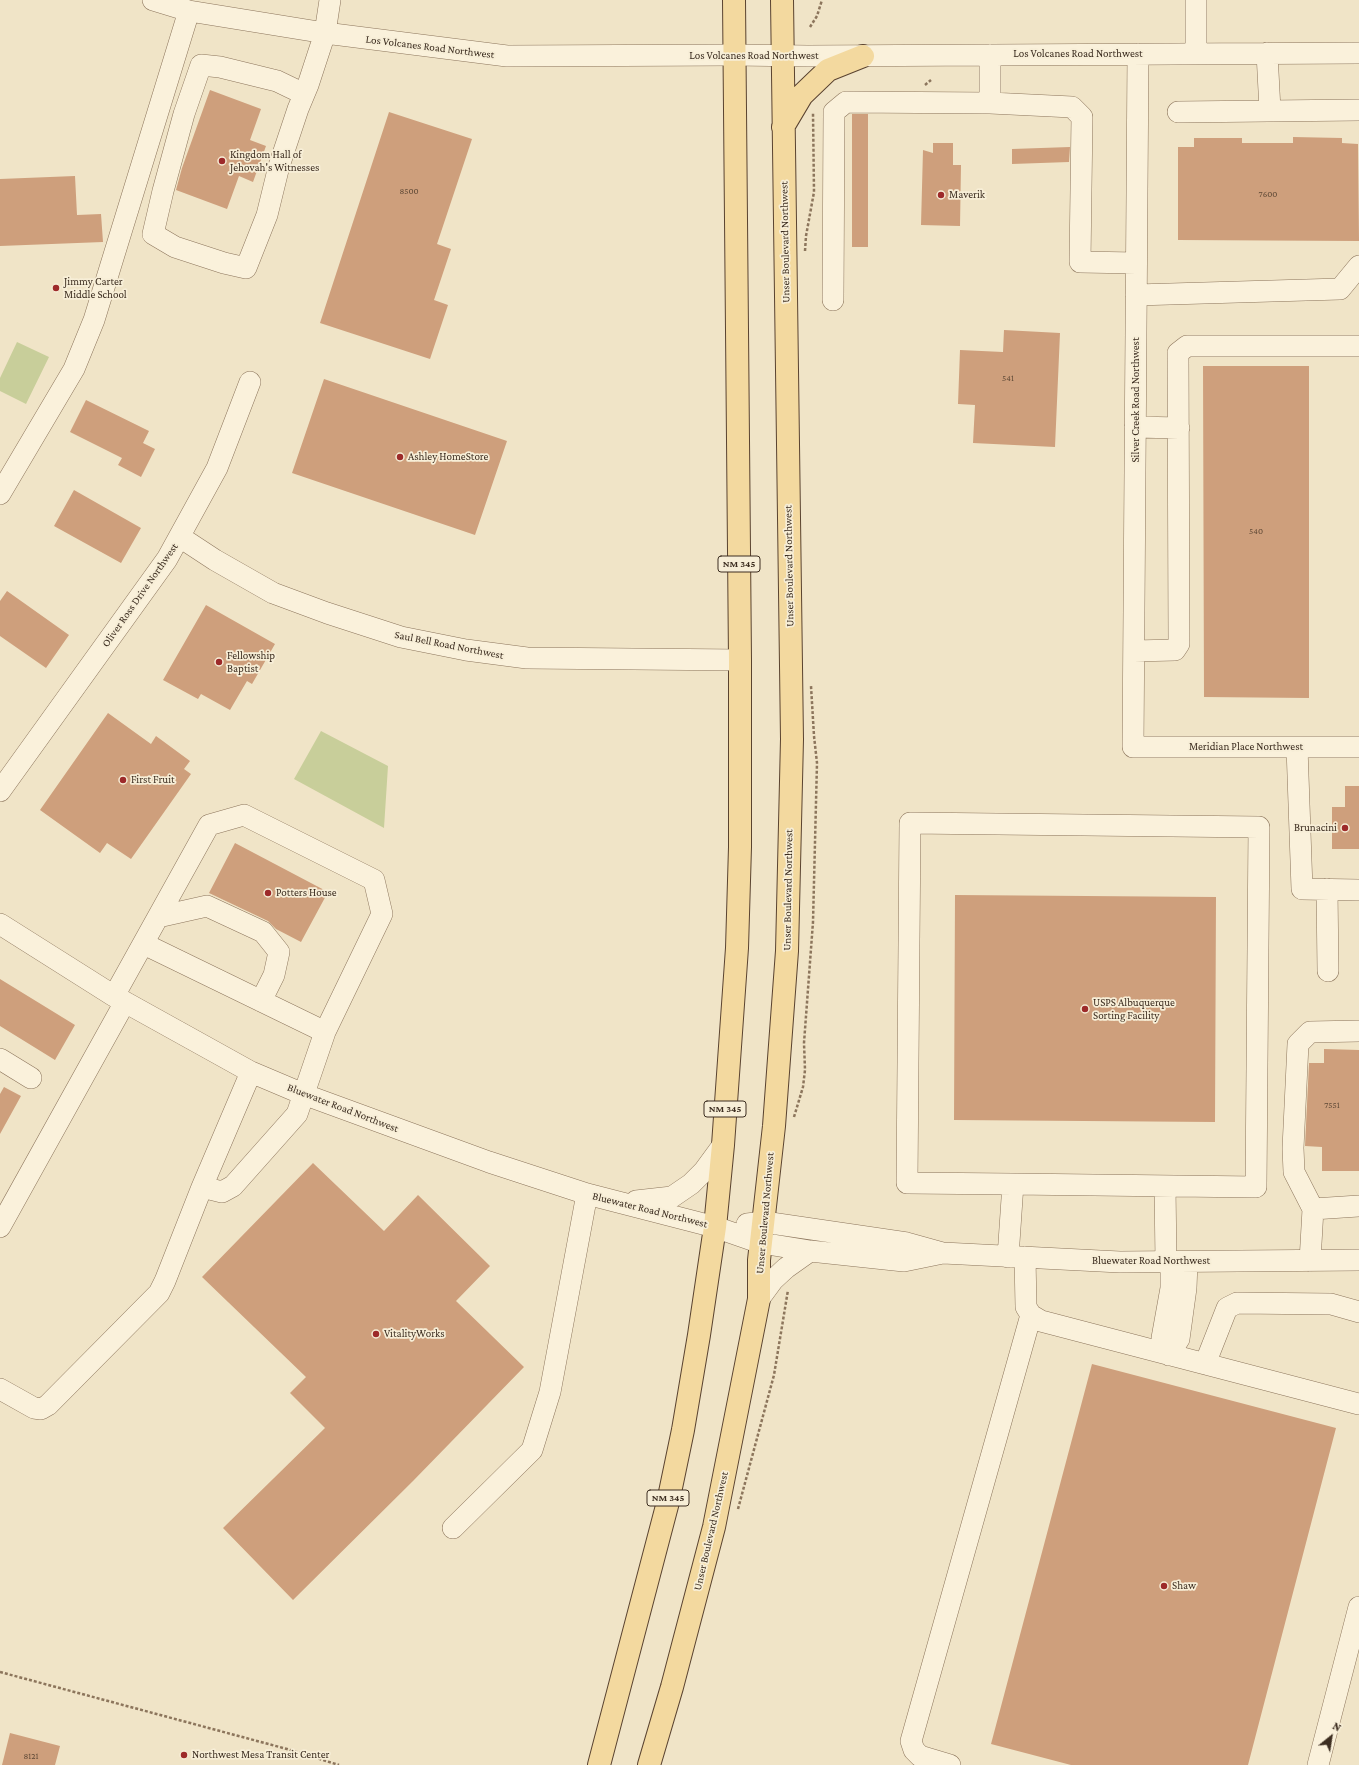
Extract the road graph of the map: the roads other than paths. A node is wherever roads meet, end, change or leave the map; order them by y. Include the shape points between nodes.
1 (153, 0) edge
2 (330, 0) edge
3 (734, 0) edge
4 (782, 0) edge
5 (1196, 0) edge
6 (189, 11) junction
7 (324, 33) junction
8 (1196, 53) junction
9 (1267, 53) junction
10 (1359, 53) edge
11 (1138, 54) junction
12 (734, 55) junction
13 (990, 55) junction
14 (782, 56) junction
15 (863, 56) junction
16 (304, 94) junction
17 (990, 103) junction
18 (1270, 110) junction
19 (1359, 110) edge
20 (1178, 112) dead end
21 (783, 127) junction
22 (1136, 263) junction
23 (1359, 266) edge
24 (1136, 294) junction
25 (833, 300) dead end
26 (1359, 346) edge
27 (250, 382) dead end
28 (1136, 427) junction
29 (1179, 428) junction
30 (0, 494) edge
31 (180, 537) junction
32 (1134, 651) junction
33 (740, 660) junction
34 (1133, 747) joint
35 (1297, 747) junction
36 (1359, 747) edge
37 (0, 791) edge
38 (1327, 890) junction
39 (1359, 890) edge
40 (158, 917) junction
41 (0, 924) edge
42 (144, 944) junction
43 (1328, 971) dead end
44 (119, 999) junction
45 (260, 1000) junction
46 (1359, 1031) edge
47 (325, 1032) junction
48 (0, 1059) edge
49 (251, 1072) junction
50 (31, 1078) dead end
51 (303, 1094) junction
52 (723, 1145) junction
53 (1013, 1184) junction
54 (1165, 1186) junction
55 (202, 1187) junction
56 (587, 1194) junction
57 (623, 1203) junction
58 (1359, 1206) edge
59 (1312, 1209) junction
60 (0, 1227) edge
61 (715, 1227) junction
62 (762, 1232) junction
63 (810, 1251) junction
64 (943, 1253) junction
65 (1017, 1257) junction
66 (1310, 1260) junction
67 (1359, 1260) edge
68 (1175, 1262) junction
69 (759, 1299) junction
70 (1359, 1312) edge
71 (1031, 1315) junction
72 (1169, 1355) junction
73 (1205, 1364) junction
74 (0, 1389) edge
75 (1359, 1404) edge
76 (453, 1528) dead end
77 (1359, 1607) edge
78 (599, 1765) edge
79 (649, 1765) edge
80 (950, 1765) edge
81 (1318, 1765) edge

1 - 6 street, Los Volcanes Road Northwest
2 - 7 street
3 - 12 main road, NM 345
4 - 14 main road, Unser Boulevard Northwest
5 - 8 street
6 - 7 street, Los Volcanes Road Northwest
6 - 30 street via 94,320 74,369
7 - 12 street, Los Volcanes Road Northwest via 507,56
7 - 16 street
8 - 9 street, Los Volcanes Road Northwest
8 - 11 street, Los Volcanes Road Northwest
9 - 10 street, Los Volcanes Road Northwest
9 - 18 street
11 - 13 street, Los Volcanes Road Northwest
11 - 22 street, Silver Creek Road Northwest
12 - 14 street, Los Volcanes Road Northwest
12 - 33 main road, NM 345
13 - 15 street, Los Volcanes Road Northwest
13 - 17 street
14 - 15 street, Los Volcanes Road Northwest
14 - 21 main road, Unser Boulevard Northwest
15 - 21 main road via 828,70 802,95
16 - 16 street via 277,81 201,65 184,114 153,234 175,247 246,268 267,215 279,166
17 - 22 street via 1072,107 1082,117 1080,262
17 - 25 street via 846,102 834,112
18 - 19 street
18 - 20 street
21 - 62 main road, Unser Boulevard Northwest via 792,747 787,951 774,1126
22 - 24 street, Silver Creek Road Northwest
23 - 24 street via 1340,289
24 - 28 street, Silver Creek Road Northwest
26 - 29 street via 1187,346 1178,353
27 - 31 street, Oliver Ross Drive Northwest via 217,468
28 - 29 street
28 - 32 street, Silver Creek Road Northwest
29 - 32 street via 1179,644 1175,650
31 - 33 street, Saul Bell Road Northwest via 273,593 401,637 466,650 527,658
31 - 37 street, Oliver Ross Drive Northwest via 163,565
32 - 34 street, Silver Creek Road Northwest
33 - 52 main road, NM 345 via 737,948
34 - 35 street, Meridian Place Northwest
35 - 36 street, Meridian Place Northwest
35 - 38 street via 1302,889
38 - 39 street
38 - 43 street
40 - 42 street
40 - 45 street via 207,906 262,932 279,952 274,975
40 - 47 street via 209,825 244,815 374,880 382,914
41 - 44 street, Bluewater Road Northwest
42 - 44 street
42 - 45 street
44 - 49 street, Bluewater Road Northwest
44 - 60 street
45 - 47 street
46 - 59 street via 1310,1032 1298,1044 1294,1172
47 - 51 street
48 - 50 street
49 - 51 street, Bluewater Road Northwest
49 - 55 street
51 - 55 street via 297,1114 233,1186 222,1192
51 - 56 street, Bluewater Road Northwest
52 - 57 street via 692,1184 672,1197
52 - 61 main road, NM 345
53 - 54 street
53 - 54 street via 907,1183 910,823 1259,827 1256,1187
53 - 65 street
54 - 68 street
55 - 74 street via 159,1293 48,1406 34,1408
56 - 57 street, Bluewater Road Northwest
56 - 76 street via 550,1392 532,1450
57 - 61 street, Bluewater Road Northwest
58 - 59 street
59 - 66 street
61 - 62 street, Bluewater Road Northwest
61 - 78 main road, NM 345 via 683,1430 668,1502
62 - 63 street, Bluewater Road Northwest
62 - 64 street, Bluewater Road Northwest via 907,1243
62 - 69 main road, Unser Boulevard Northwest
63 - 64 street, Bluewater Road Northwest via 904,1261
63 - 69 street via 773,1280
64 - 65 street, Bluewater Road Northwest
65 - 68 street, Bluewater Road Northwest
65 - 71 street via 1026,1307
66 - 67 street, Bluewater Road Northwest
66 - 68 street, Bluewater Road Northwest
68 - 72 street via 1186,1288 1179,1340
69 - 79 main road, Unser Boulevard Northwest via 714,1527
70 - 73 street via 1332,1304 1236,1303 1227,1308
71 - 72 street via 1041,1321
71 - 80 street via 911,1741 914,1750 920,1756
72 - 73 street
73 - 75 street
77 - 81 street

